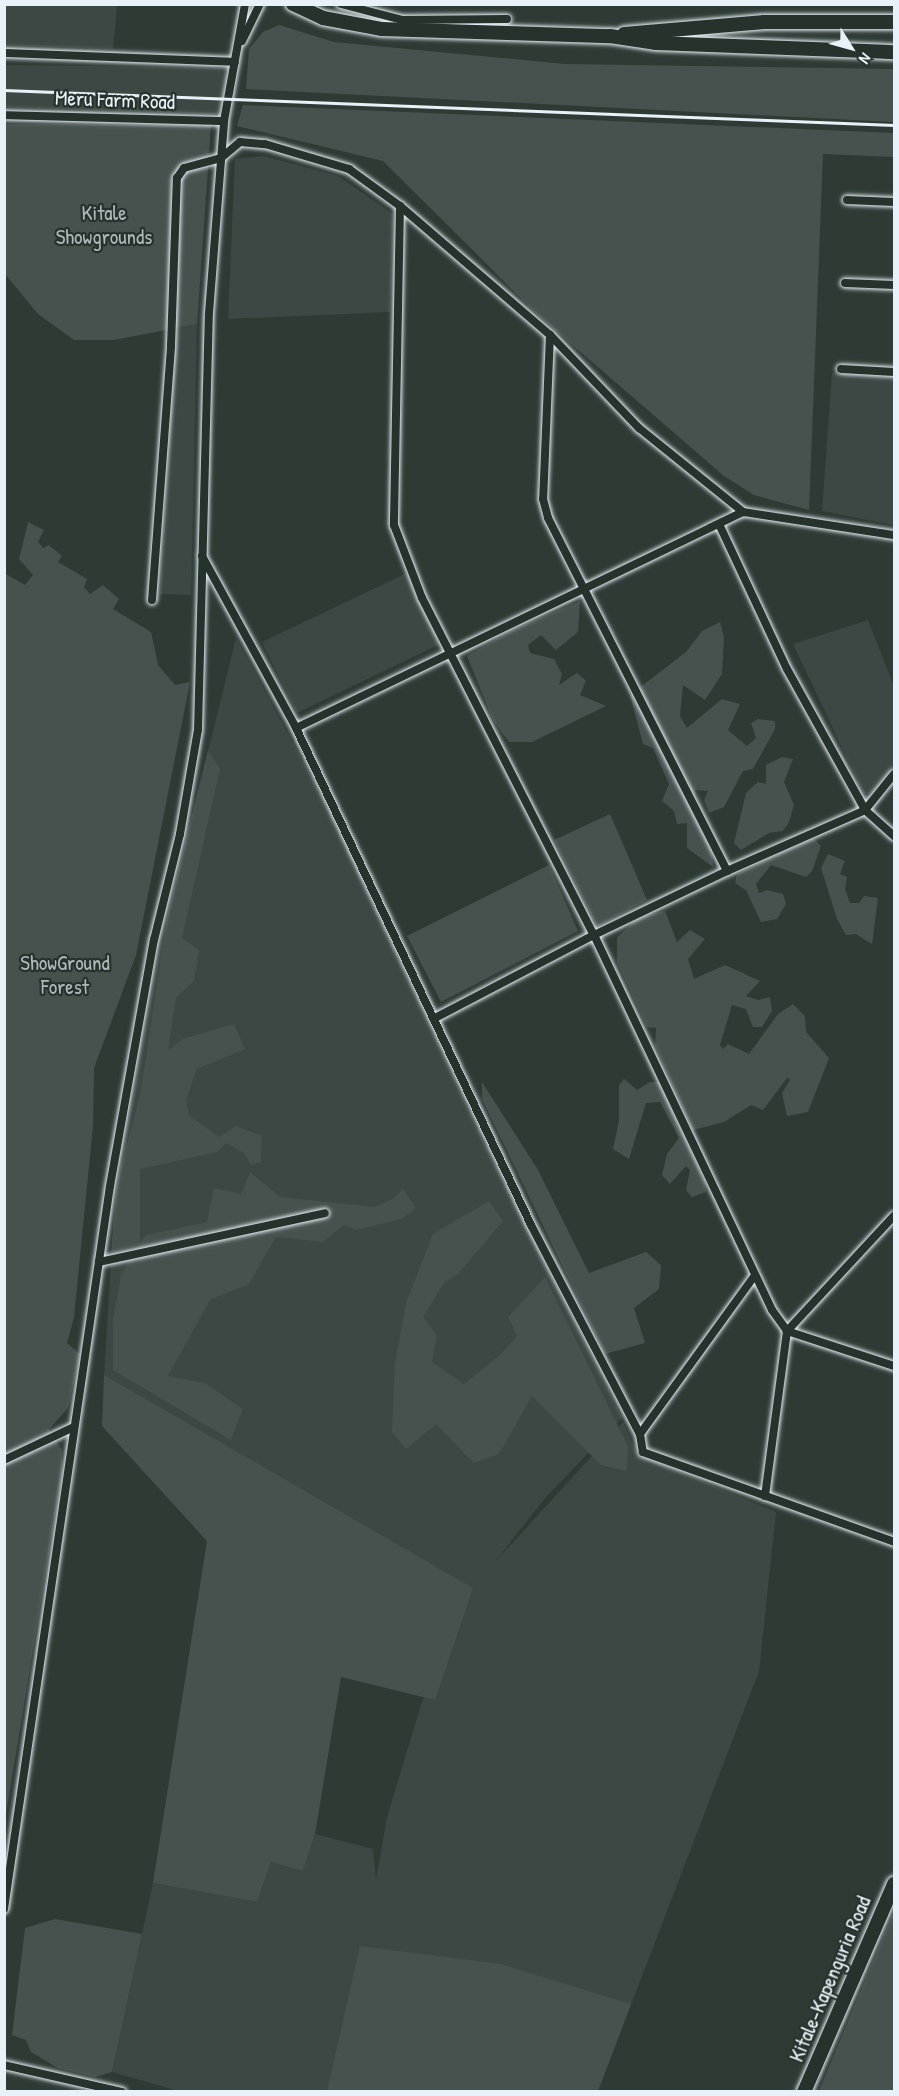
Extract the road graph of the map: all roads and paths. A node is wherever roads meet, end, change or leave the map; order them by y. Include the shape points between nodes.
1 (245, 4) edge
2 (260, 4) edge
3 (293, 4) edge
4 (342, 4) edge
5 (507, 19) dead end
6 (894, 22) edge
7 (610, 36) junction
8 (240, 44) junction
9 (894, 52) edge
10 (4, 53) edge
11 (235, 62) junction
12 (4, 115) edge
13 (224, 121) junction
14 (221, 158) junction
15 (847, 200) dead end
16 (894, 202) edge
17 (400, 206) junction
18 (845, 283) dead end
19 (894, 285) edge
20 (550, 335) junction
21 (841, 369) dead end
22 (894, 372) edge
23 (743, 512) junction
24 (719, 524) junction
25 (894, 535) edge
26 (202, 555) junction
27 (586, 590) junction
28 (152, 600) dead end
29 (451, 655) junction
30 (296, 728) junction
31 (894, 774) edge
32 (865, 810) junction
33 (894, 836) edge
34 (727, 871) junction
35 (594, 935) junction
36 (435, 1018) junction
37 (325, 1213) dead end
38 (894, 1216) edge
39 (99, 1262) junction
40 (755, 1275) junction
41 (787, 1331) junction
42 (894, 1366) edge
43 (74, 1427) junction
44 (640, 1434) junction
45 (4, 1460) edge
46 (765, 1496) junction
47 (894, 1542) edge
48 (894, 1884) edge
49 (4, 1909) edge
50 (4, 2065) edge
51 (122, 2091) edge
52 (804, 2091) edge

1 - 8 street
2 - 8 street
3 - 7 highway via 323,18 381,29
4 - 5 street via 402,20
6 - 7 highway via 764,21
7 - 9 highway via 656,43
8 - 11 street
10 - 11 street
11 - 13 street
12 - 13 street, Meru Farm Road
13 - 14 street
14 - 17 street via 240,142 265,144 322,159 349,170
14 - 26 street via 209,313
14 - 28 street via 184,168 177,178 171,346
15 - 16 street
17 - 20 street
17 - 29 street via 394,525 410,571
18 - 19 street
20 - 23 street via 639,428
20 - 27 street via 543,499 557,537
21 - 22 street
23 - 24 street
23 - 25 street
24 - 27 street
24 - 32 street via 787,669
26 - 30 street
26 - 39 street via 198,730 180,834 154,940
27 - 29 street
27 - 34 street
29 - 30 street
29 - 35 street
30 - 36 street
31 - 32 street
32 - 33 street
32 - 34 street
34 - 35 street
35 - 36 street
35 - 40 street
36 - 44 street via 531,1224
37 - 39 street
38 - 41 street
39 - 43 street
40 - 41 street
40 - 44 street
41 - 42 street
41 - 46 street
43 - 45 street
43 - 49 street
44 - 46 street via 643,1452 650,1457
46 - 47 street
48 - 52 highway, Kitale-Kapenguria Road
50 - 51 street

